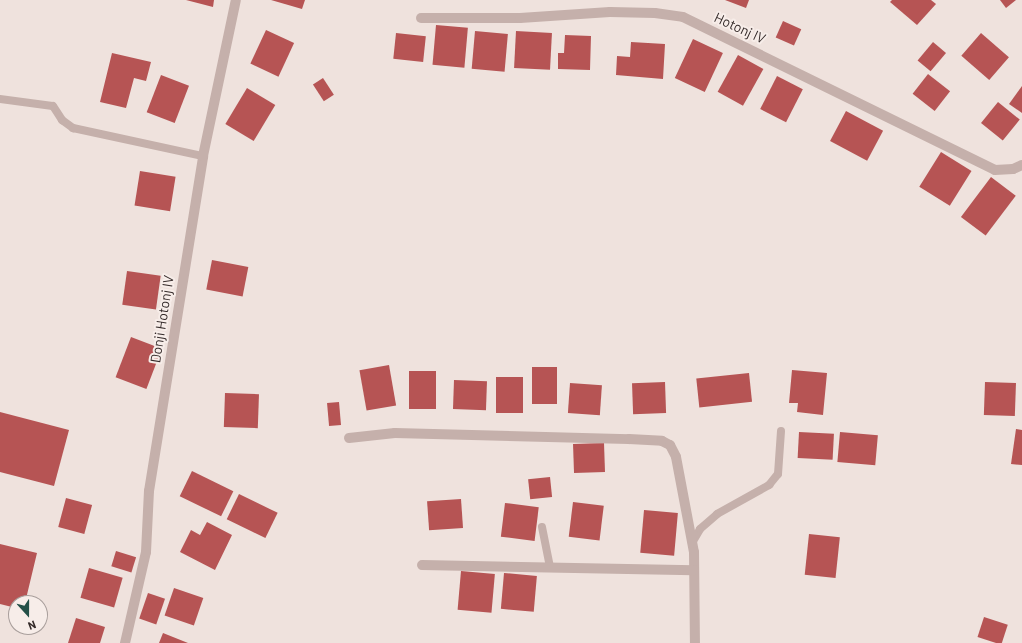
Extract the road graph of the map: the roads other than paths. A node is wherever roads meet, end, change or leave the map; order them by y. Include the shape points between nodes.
1 (236, 0) edge
2 (421, 18) dead end
3 (0, 99) edge
4 (203, 156) junction
5 (1022, 165) edge
6 (781, 431) dead end
7 (349, 438) dead end
8 (542, 527) dead end
9 (692, 543) junction
10 (422, 565) dead end
11 (550, 567) junction
12 (694, 570) junction
13 (125, 643) edge
14 (695, 643) edge

1 - 4 street, Donji Hotonj IV
2 - 5 street, Hotonj IV via 520,18 610,12 655,13 683,17 995,170 1013,169
3 - 4 lane via 53,106 62,120 73,128
4 - 13 street, Donji Hotonj IV via 149,491 146,552
6 - 9 lane via 778,474 769,485 717,514 700,529
7 - 9 street via 395,433 662,441 670,446 676,457
8 - 11 lane
9 - 12 street
10 - 11 street
11 - 12 street
12 - 14 street

